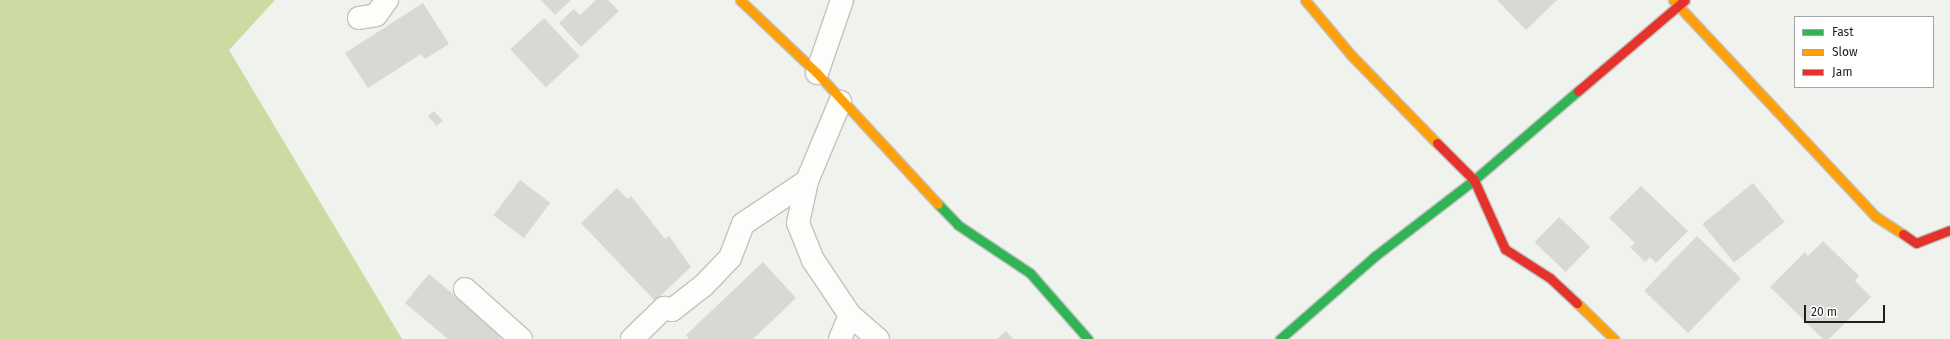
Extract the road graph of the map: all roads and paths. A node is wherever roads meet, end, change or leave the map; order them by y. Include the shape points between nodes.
1 (387, 0) edge
2 (740, 0) edge
3 (842, 0) edge
4 (1306, 0) edge
5 (1679, 1) edge
6 (359, 18) dead end
7 (817, 73) junction
8 (840, 102) junction
9 (1474, 180) junction
10 (807, 181) junction
11 (1950, 230) edge
12 (465, 289) dead end
13 (850, 315) junction
14 (521, 339) edge
15 (632, 339) edge
16 (840, 339) edge
17 (878, 339) edge
18 (1088, 339) edge
19 (1280, 339) edge
20 (1614, 339) edge

1 - 6 street via 376,15
2 - 7 street
3 - 7 street
4 - 9 street via 1351,55
5 - 9 street
5 - 11 street via 1875,216 1916,244
7 - 8 street
8 - 10 street
8 - 18 street via 958,225 1030,273
9 - 19 street via 1375,256
9 - 20 street via 1505,249 1550,278
10 - 13 street via 798,223 813,260
10 - 15 street via 743,224 730,258 703,286 672,310 664,308
12 - 14 street
13 - 16 street
13 - 17 street

